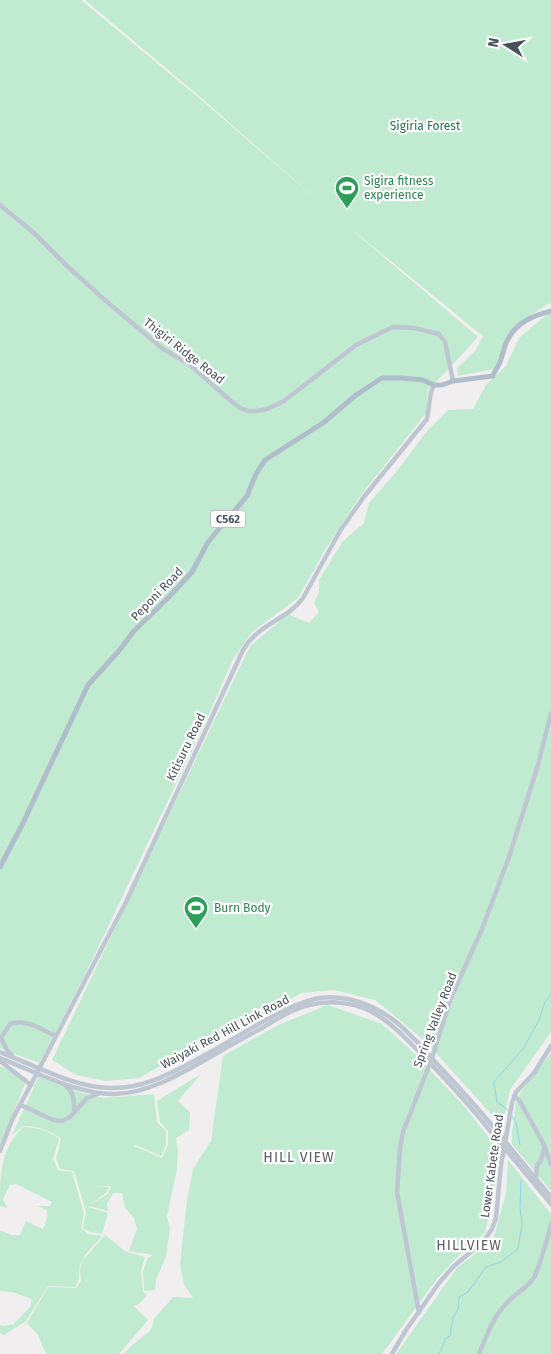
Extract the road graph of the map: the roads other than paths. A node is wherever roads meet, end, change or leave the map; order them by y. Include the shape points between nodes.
1 (0, 205) edge
2 (551, 311) edge
3 (454, 381) junction
4 (434, 385) junction
5 (551, 713) edge
6 (0, 867) edge
7 (55, 1036) junction
8 (0, 1039) edge
9 (551, 1046) edge
10 (0, 1052) edge
11 (16, 1058) junction
12 (0, 1060) edge
13 (62, 1084) junction
14 (31, 1085) junction
15 (101, 1094) junction
16 (514, 1096) junction
17 (21, 1105) junction
18 (74, 1112) junction
19 (500, 1139) junction
20 (544, 1148) junction
21 (0, 1151) edge
22 (523, 1163) junction
23 (539, 1163) junction
24 (551, 1164) edge
25 (536, 1178) junction
26 (551, 1197) edge
27 (550, 1204) edge
28 (551, 1224) edge
29 (420, 1313) junction
30 (392, 1354) edge
31 (480, 1354) edge

1 - 3 street, Thigiri Ridge Road via 106,301 163,349 190,364 240,408 257,411 284,401 356,345 393,327 439,334 446,342
2 - 3 main road, Peponi Road / C562 via 535,315 513,332 492,376
3 - 4 main road, Peponi Road / C562
4 - 6 main road, Peponi Road / C562 via 423,380 382,378 323,423 265,460 247,496 208,542 192,572 134,631 88,685
4 - 7 street, Kitisuru Road via 430,392 427,419 340,531 303,598 261,628 243,650 126,902
5 - 29 street, Spring Valley Road, bridge via 508,860 450,1000 400,1148 396,1192
7 - 8 street via 18,1022 10,1024
7 - 14 street, Kitisuru Road, bridge
8 - 11 street
9 - 16 street
10 - 11 street, Waiyaki Red Hill Link Road
11 - 19 street, Waiyaki Red Hill Link Road via 90,1086 137,1086 173,1072 296,1005 323,997 344,998 372,1006 394,1019 464,1092
12 - 13 street, Waiyaki Red Hill Link Road
12 - 14 street
13 - 15 street, Waiyaki Red Hill Link Road
13 - 18 street via 73,1094
14 - 17 street, Kitisuru Road
15 - 18 street via 87,1098
15 - 19 street, Waiyaki Red Hill Link Road via 129,1092 163,1082 296,1009 323,1002 346,1003 371,1011 398,1031
16 - 20 street
16 - 29 street, Lower Kabete Road via 492,1229 483,1242 439,1283
17 - 18 street via 58,1121 67,1119
17 - 21 street, Kitisuru Road
19 - 22 street, bridge
19 - 27 street, bridge
20 - 23 street
20 - 24 street
22 - 23 street
22 - 25 street
23 - 24 street
23 - 25 street
25 - 26 street
28 - 31 street via 534,1276 500,1310
29 - 30 street, Lower Kabete Road

